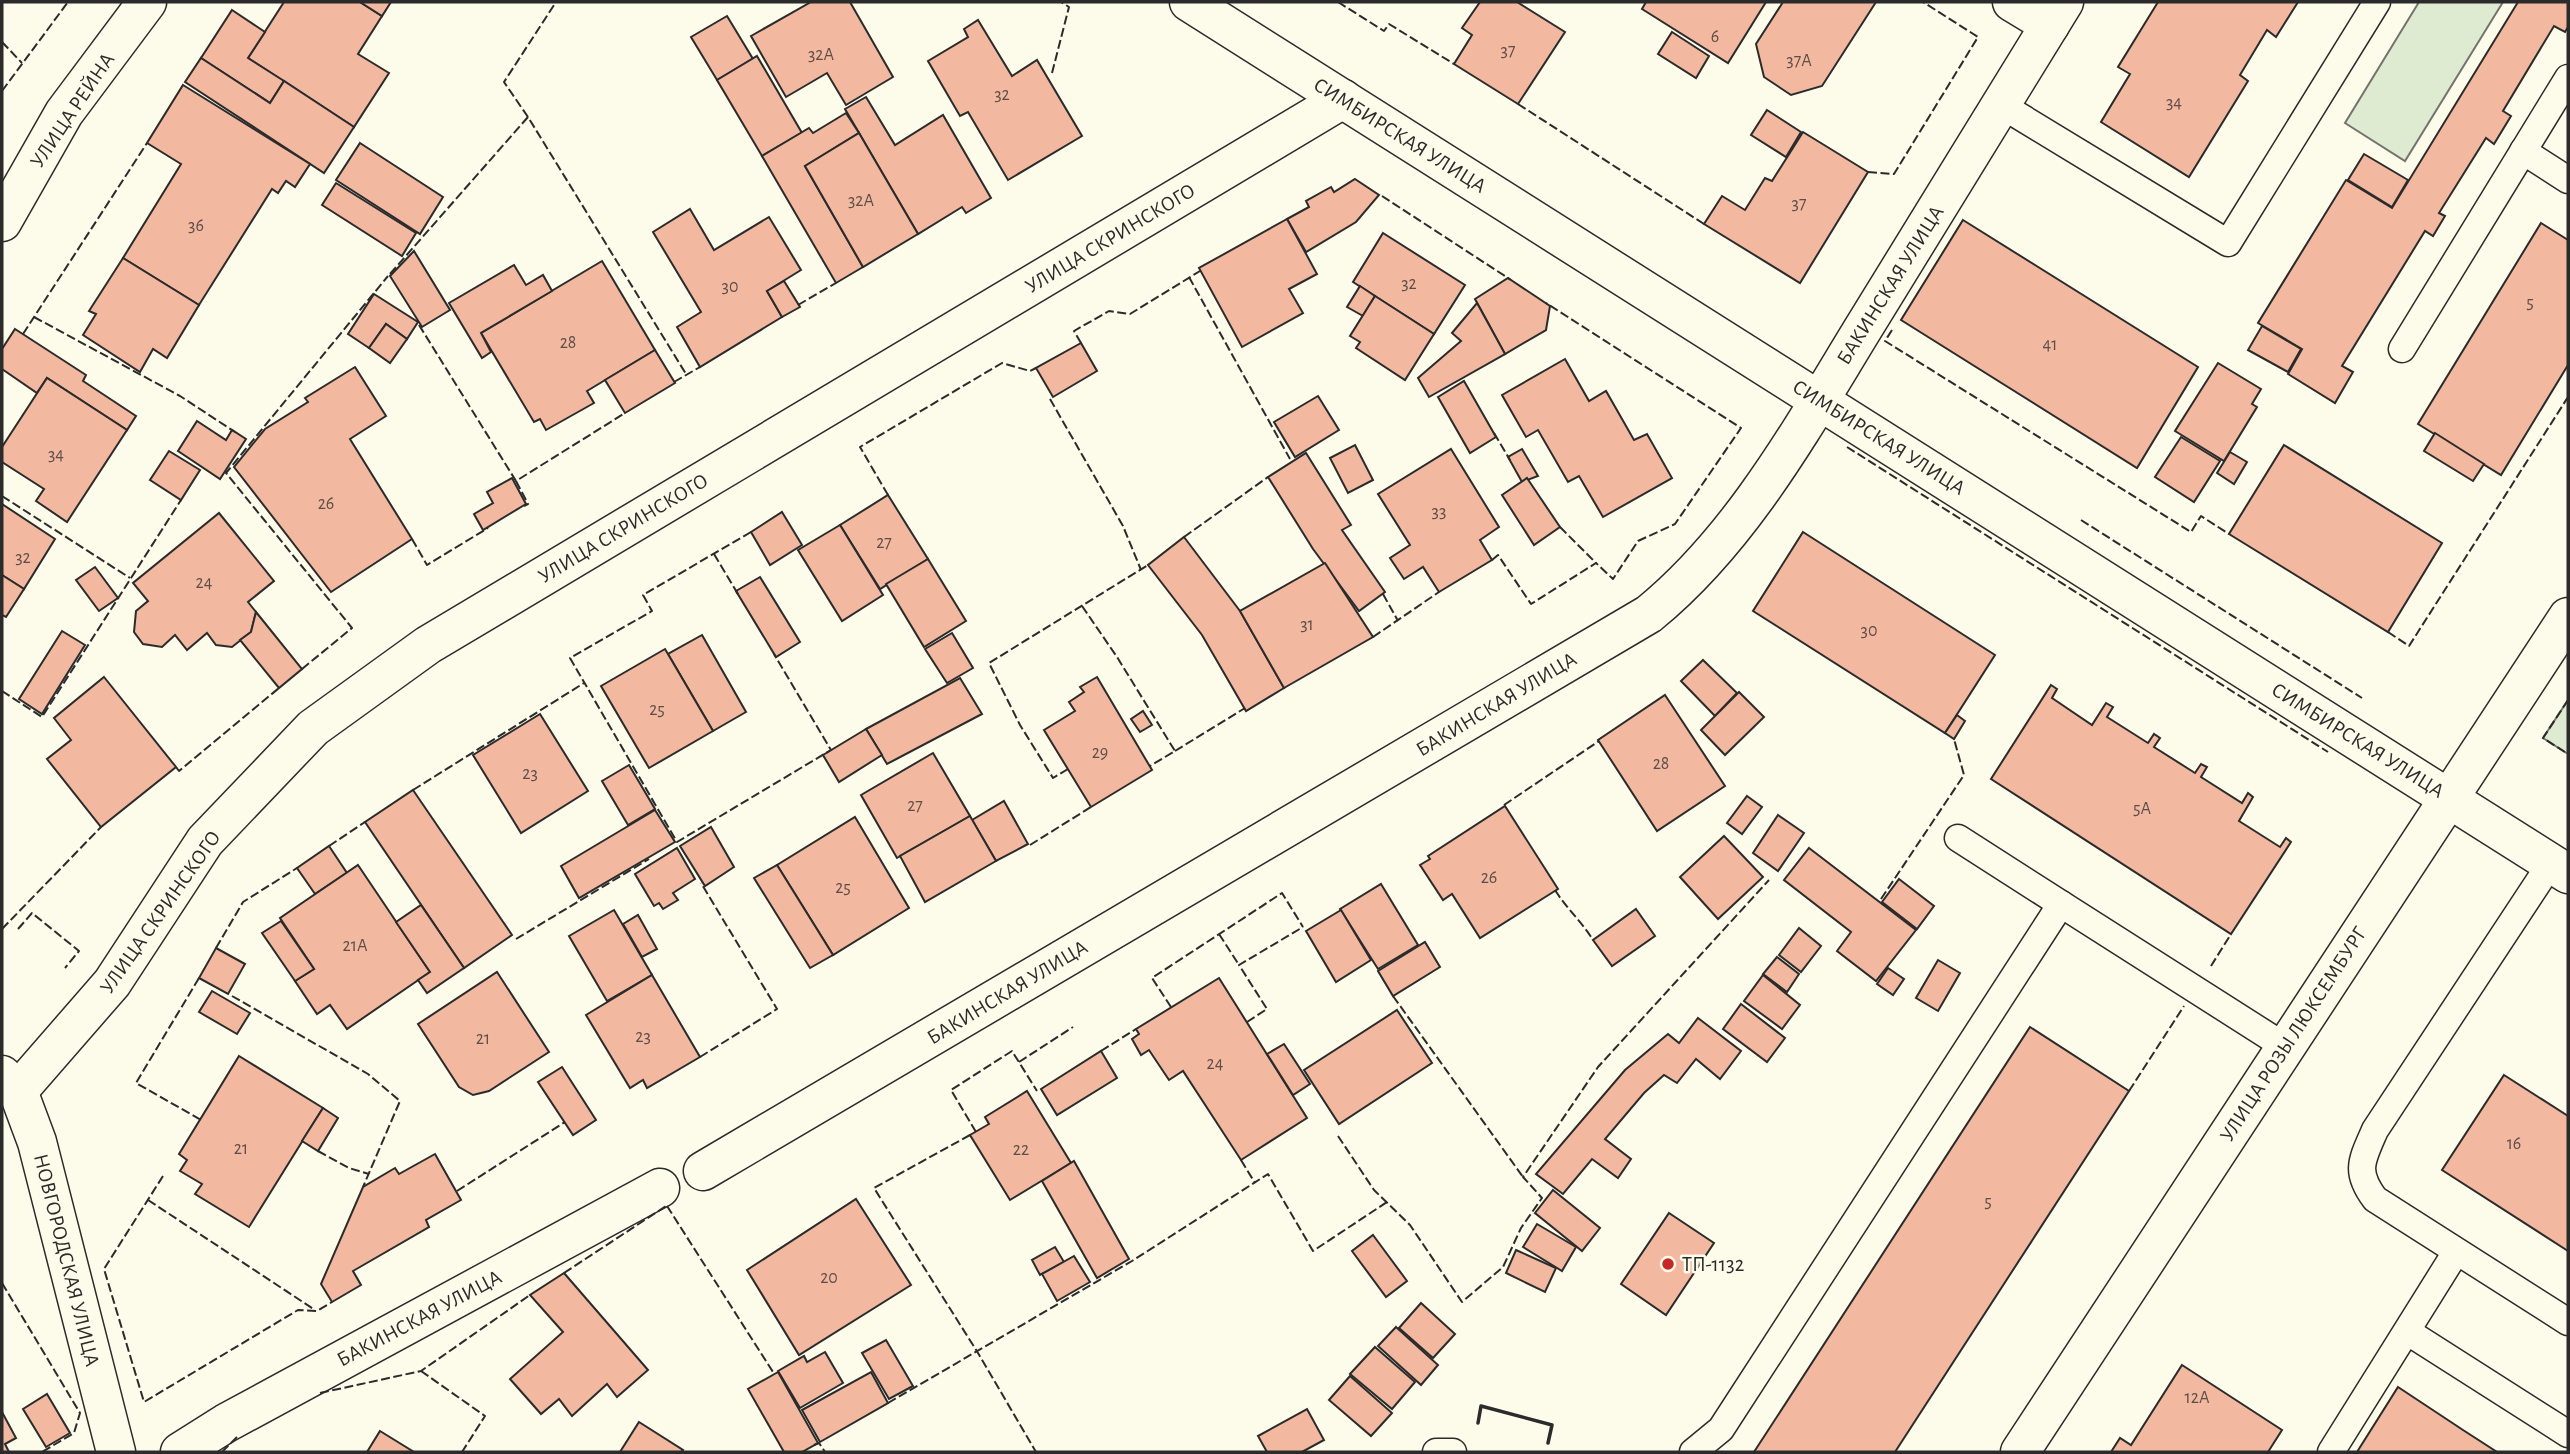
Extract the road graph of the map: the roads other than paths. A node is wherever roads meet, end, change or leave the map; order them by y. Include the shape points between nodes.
1 (147, 2) edge
2 (1189, 2) edge
3 (2012, 2) edge
4 (2377, 2) edge
5 (2057, 13) edge
6 (2568, 78) edge
7 (1343, 99) junction
8 (2001, 105) junction
9 (2524, 151) junction
10 (2568, 180) edge
11 (2, 222) edge
12 (2402, 349) dead end
13 (1819, 400) junction
14 (2568, 617) edge
15 (2447, 797) junction
16 (1958, 838) dead end
17 (2560, 868) edge
18 (2061, 904) junction
19 (2284, 1046) junction
20 (10, 1084) edge
21 (703, 1171) dead end
22 (660, 1188) dead end
23 (2456, 1252) junction
24 (2568, 1322) edge
25 (2408, 1332) junction
26 (2568, 1434) edge
27 (116, 1452) edge
28 (180, 1452) edge
29 (1436, 1452) edge
30 (1453, 1452) edge
31 (1693, 1452) edge
32 (2020, 1452) edge
33 (2331, 1452) edge

1 - 11 street, УЛИЦА РЕЙНА via 64,113
2 - 7 street, СИМБИРСКАЯ УЛИЦА
3 - 5 street
4 - 8 lane via 2228,243
5 - 8 street, БАКИНСКАЯ УЛИЦА
6 - 9 lane
7 - 13 street, СИМБИРСКАЯ УЛИЦА
7 - 20 street, УЛИЦА СКРИНСКОГО via 428,645 313,728 205,841 112,983
8 - 13 street, БАКИНСКАЯ УЛИЦА
9 - 10 lane
9 - 12 lane
13 - 15 street, СИМБИРСКАЯ УЛИЦА
13 - 21 street, БАКИНСКАЯ УЛИЦА via 1786,455 1719,545 1684,585 1649,614
14 - 15 street, УЛИЦА РОЗЫ ЛЮКСЕМБУРГ
15 - 17 street, СИМБИРСКАЯ УЛИЦА
15 - 19 street, УЛИЦА РОЗЫ ЛЮКСЕМБУРГ
16 - 18 lane
17 - 23 lane via 2375,1130 2361,1161 2362,1182 2375,1199
18 - 19 lane
18 - 31 lane via 1721,1429
19 - 32 street, УЛИЦА РОЗЫ ЛЮКСЕМБУРГ
20 - 27 street, НОВГОРОДСКАЯ УЛИЦА via 37,1142
22 - 28 street, БАКИНСКАЯ УЛИЦА
23 - 24 lane
23 - 25 lane
25 - 26 lane
25 - 33 lane
29 - 30 lane

